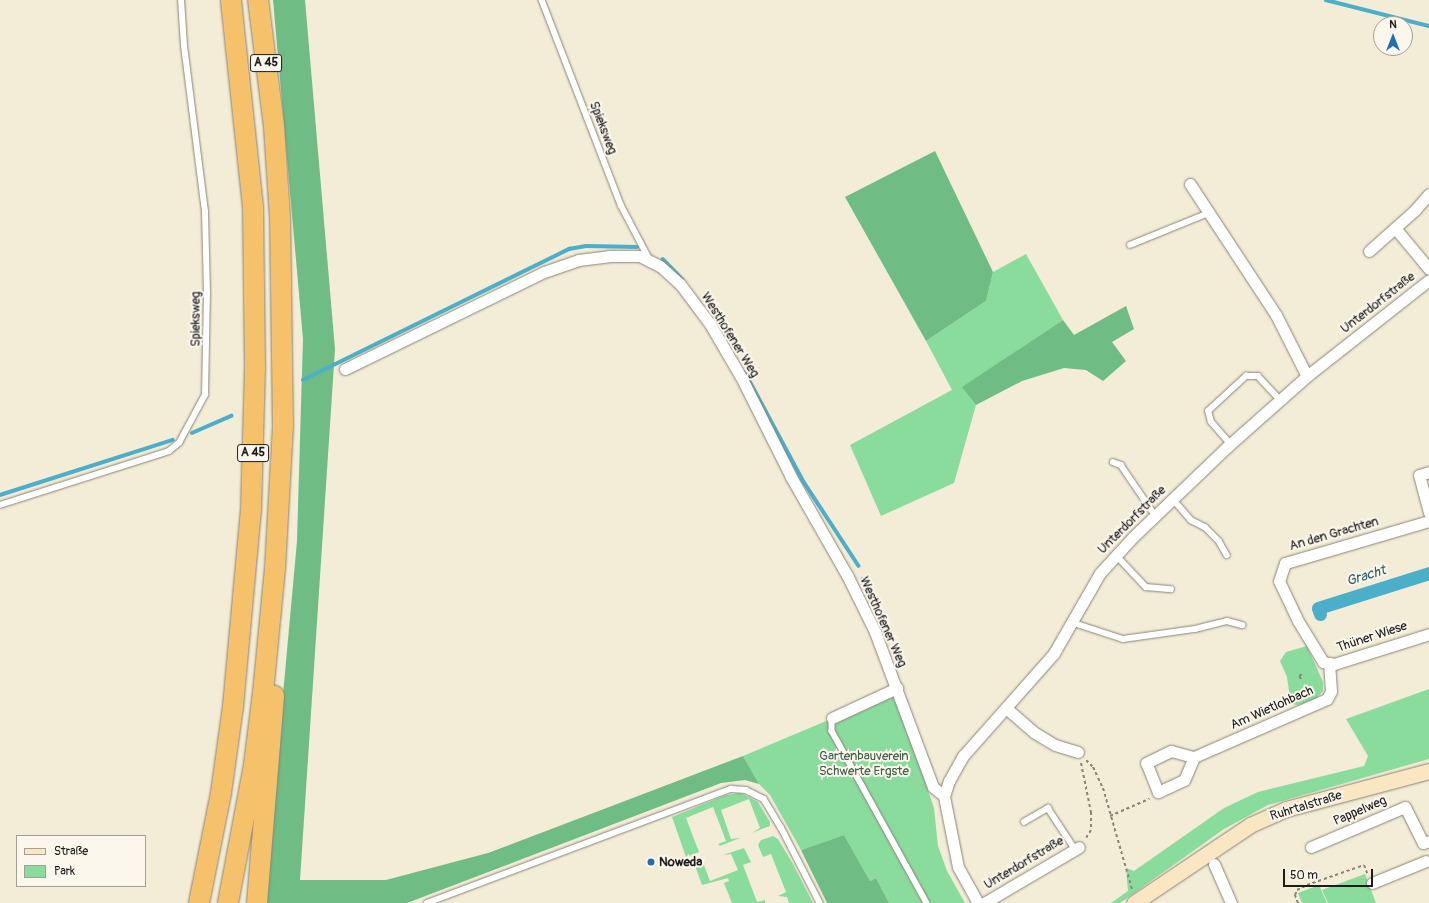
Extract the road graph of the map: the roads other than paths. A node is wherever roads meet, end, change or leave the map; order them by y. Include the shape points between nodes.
1 (181, 0) edge
2 (231, 0) edge
3 (258, 0) edge
4 (542, 0) edge
5 (1190, 184) dead end
6 (1429, 194) edge
7 (1209, 213) junction
8 (1395, 228) junction
9 (1130, 245) dead end
10 (1369, 251) dead end
11 (650, 260) junction
12 (1429, 269) edge
13 (1429, 280) edge
14 (345, 369) dead end
15 (1307, 376) junction
16 (1280, 400) junction
17 (1230, 444) junction
18 (1113, 462) dead end
19 (1429, 472) edge
20 (1173, 498) junction
21 (0, 505) edge
22 (1429, 513) edge
23 (1155, 515) junction
24 (1429, 521) edge
25 (1116, 555) junction
26 (1227, 555) dead end
27 (275, 569) junction
28 (1171, 590) dead end
29 (1298, 621) joint
30 (1071, 622) junction
31 (1242, 625) dead end
32 (1429, 634) edge
33 (1329, 663) junction
34 (897, 688) junction
35 (1006, 708) junction
36 (832, 718) joint
37 (1078, 752) road end
38 (1194, 757) junction
39 (1429, 772) edge
40 (944, 796) junction
41 (1024, 822) dead end
42 (1426, 842) edge
43 (1311, 847) dead end
44 (1077, 848) joint
45 (1214, 864) dead end
46 (1428, 865) edge
47 (1372, 883) road end
48 (1136, 902) edge
49 (199, 903) edge
50 (228, 903) edge
51 (257, 903) edge
52 (426, 903) edge
53 (820, 903) edge
54 (928, 903) edge
55 (978, 903) edge
56 (984, 903) edge
57 (1231, 903) edge

1 - 21 lane, Spieksweg via 184,46 206,212 208,302 205,395 179,443 169,451
2 - 49 highway, A 45 via 253,207 255,368 251,511 233,707
3 - 27 highway, A 45 via 274,126 283,311 283,427
4 - 11 lane, Spieksweg via 621,205
5 - 7 street
6 - 8 street
7 - 9 lane
7 - 15 street via 1276,315
8 - 10 street
8 - 12 street, Unterdorfstraße
11 - 14 street, Westhofener Weg via 640,256 609,256 578,260 544,272
11 - 34 street, Westhofener Weg via 680,284 710,324 741,377 791,477 848,575 875,632
13 - 15 street, Unterdorfstraße
15 - 16 street, Unterdorfstraße
16 - 17 street, Unterdorfstraße
16 - 17 lane via 1258,376 1246,376 1208,411 1211,422
17 - 20 street, Unterdorfstraße
18 - 23 lane via 1121,465
19 - 22 street via 1419,475
20 - 23 street, Unterdorfstraße
20 - 26 lane via 1191,520 1205,527 1219,541
23 - 25 street, Unterdorfstraße
24 - 29 street, An den Grachten via 1285,563 1279,581
25 - 28 lane via 1146,588
25 - 30 street, Unterdorfstraße via 1100,573
27 - 50 highway, A 45 via 254,765
27 - 51 highway via 274,712
29 - 33 street, Thüner Wiese via 1319,658
30 - 31 lane via 1123,639 1195,629 1227,621
30 - 35 street, Unterdorfstraße via 1054,652
32 - 33 street, Thüner Wiese via 1334,664
33 - 38 street, Am Wietlohbach via 1331,691 1327,699
34 - 36 street, Westhofener Weg
34 - 40 street, Westhofener Weg via 933,787
35 - 37 street via 1035,733 1055,745
35 - 40 street, Unterdorfstraße via 963,756
36 - 54 lane via 832,731
38 - 38 street via 1184,780 1158,792 1146,763 1171,752
39 - 48 main road, Ruhrtalstraße via 1286,809 1257,822 1207,852
40 - 55 street, Unterdorfstraße via 958,867
41 - 44 lane via 1048,808
42 - 43 street, Pappelweg via 1405,807
42 - 46 street, Pappelweg
44 - 56 street, Unterdorfstraße
45 - 57 street
46 - 47 street, Pappelweg
52 - 53 lane via 731,788 746,790 764,799 785,833

